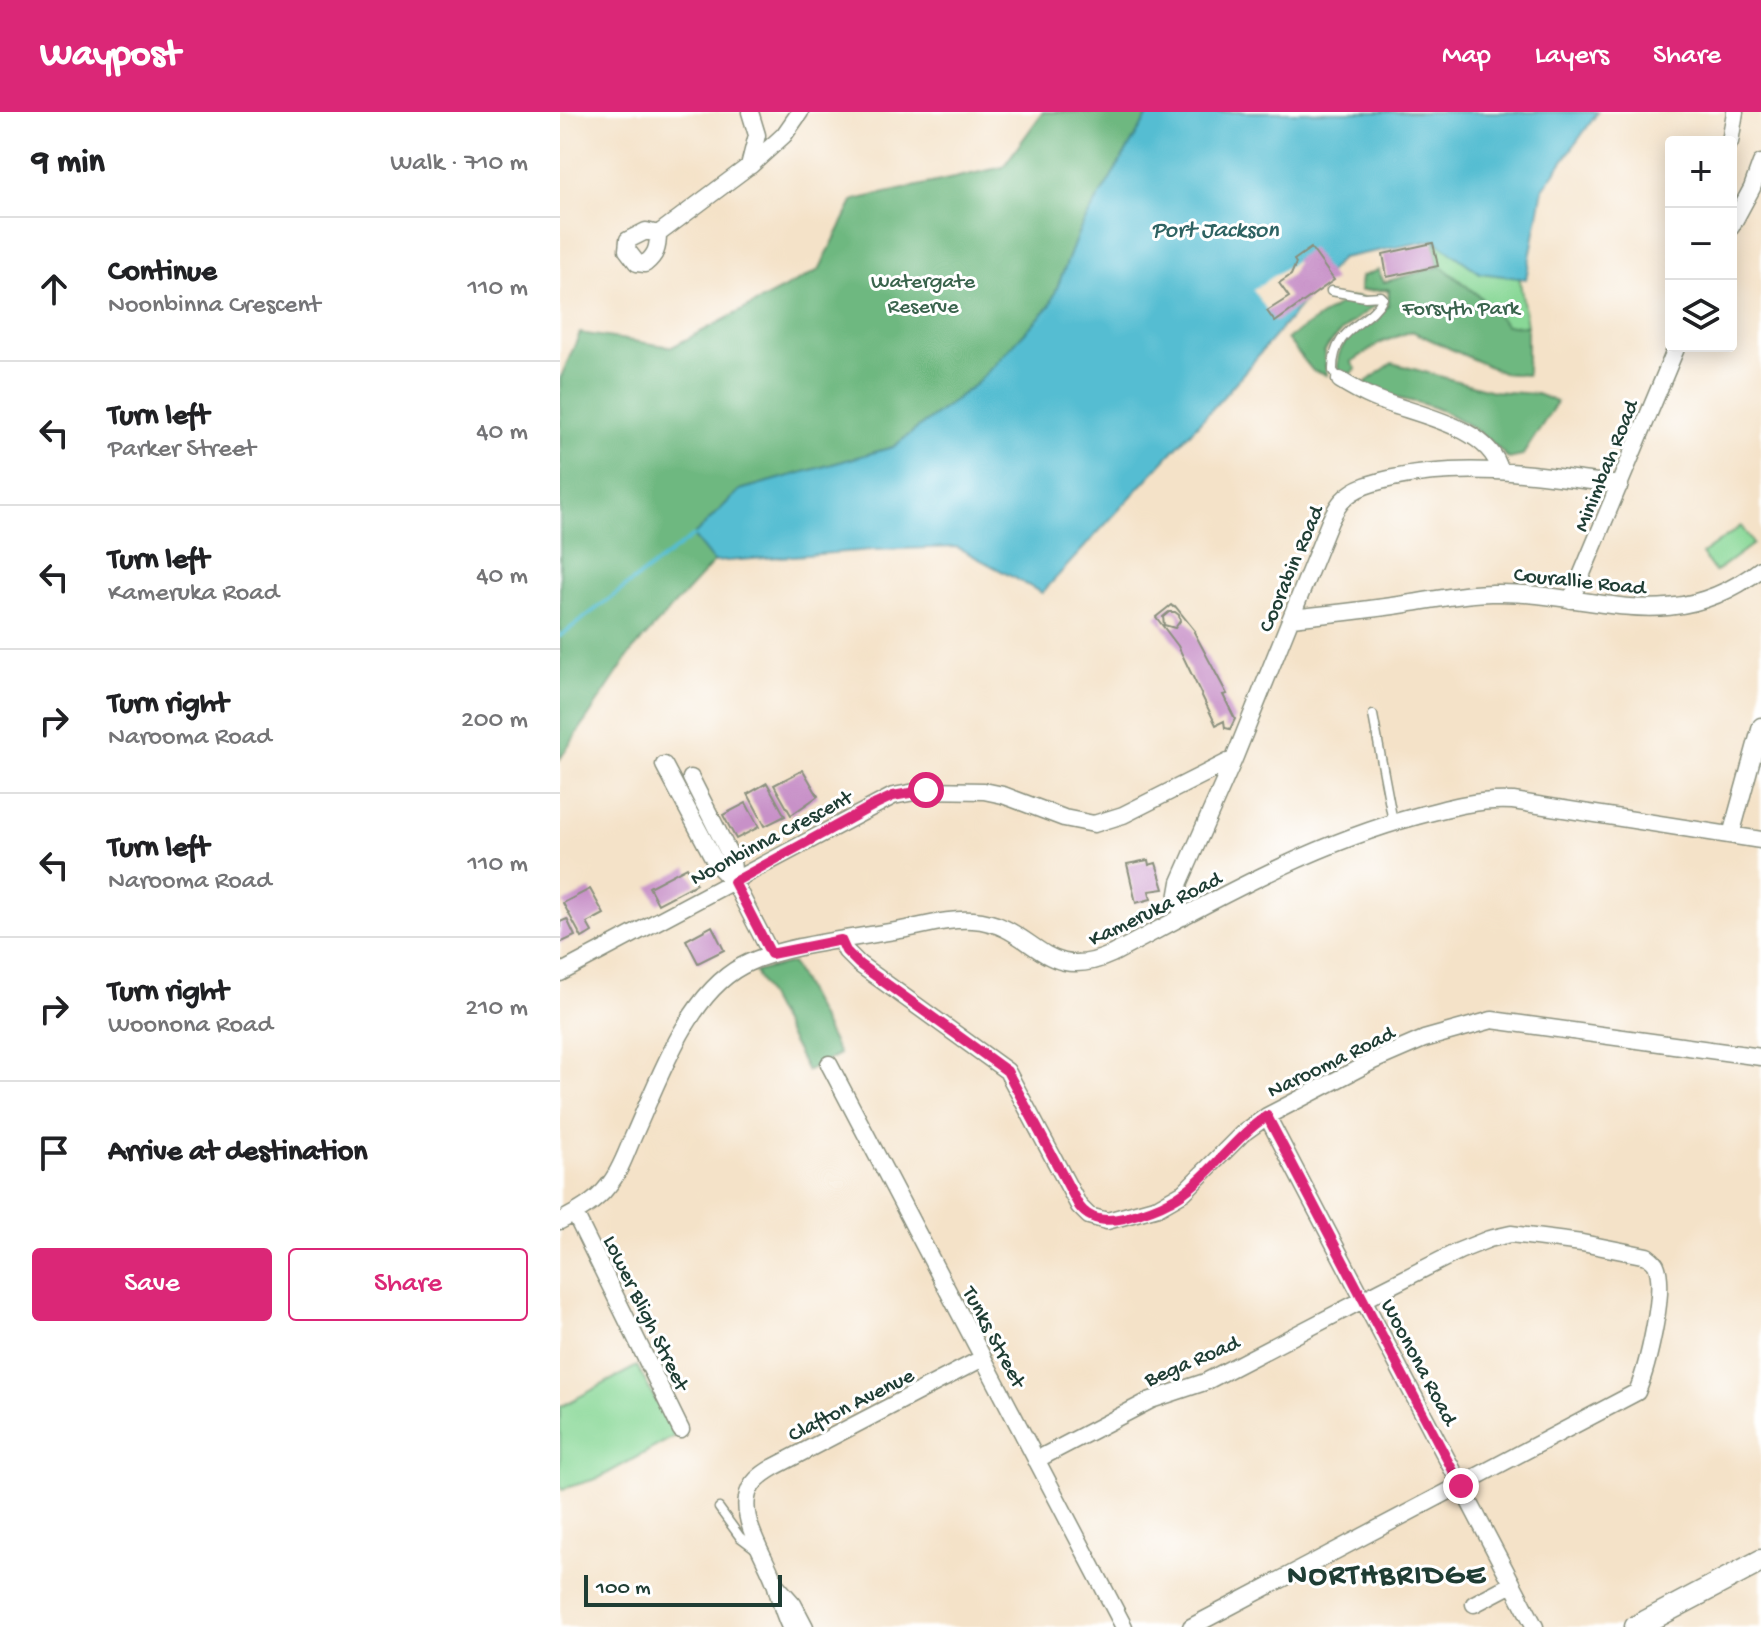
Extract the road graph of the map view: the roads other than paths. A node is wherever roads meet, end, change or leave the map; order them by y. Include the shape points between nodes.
1 (750, 112) edge
2 (800, 112) edge
3 (1735, 112) edge
4 (1731, 136) edge
5 (1761, 163) edge
6 (749, 166) junction
7 (1737, 216) edge
8 (658, 234) dead end
9 (1331, 291) dead end
10 (1675, 352) edge
11 (1340, 380) joint
12 (1500, 470) junction
13 (1620, 485) junction
14 (1761, 569) edge
15 (1571, 600) junction
16 (1291, 618) junction
17 (1373, 715) dead end
18 (1761, 726) edge
19 (1234, 759) junction
20 (664, 765) dead end
21 (691, 778) dead end
22 (1393, 822) junction
23 (1731, 835) junction
24 (1761, 840) edge
25 (734, 882) junction
26 (1183, 917) junction
27 (841, 940) junction
28 (771, 954) junction
29 (560, 973) edge
30 (1761, 1057) edge
31 (829, 1064) dead end
32 (1267, 1116) junction
33 (568, 1218) edge
34 (1363, 1299) junction
35 (983, 1358) junction
36 (681, 1430) dead end
37 (1036, 1460) junction
38 (1461, 1486) junction
39 (719, 1508) dead end
40 (760, 1551) junction
41 (1761, 1561) edge
42 (1512, 1584) junction
43 (776, 1585) junction
44 (1474, 1604) dead end
45 (790, 1627) edge
46 (805, 1627) edge
47 (1124, 1627) edge
48 (1191, 1627) edge
49 (1535, 1627) edge
50 (1636, 1627) edge

1 - 6 street via 757,135
2 - 6 street via 784,135
3 - 4 street
5 - 7 street
6 - 8 street
9 - 11 lane via 1383,298 1337,347 1333,371
10 - 13 street, Minimbah Road
11 - 12 street via 1375,399 1460,430 1497,456
12 - 13 street, Coorabin Road
12 - 16 street, Coorabin Road via 1409,475 1349,494 1333,514
13 - 15 street, Minimbah Road
14 - 15 street, Courallie Road via 1726,592 1675,607 1633,609
15 - 16 street, Courallie Road via 1487,593
16 - 19 street, Coorabin Road
17 - 22 lane
18 - 23 street
19 - 25 street, Noonbinna Crescent via 1123,815 1094,824 984,791 909,792 876,804
19 - 26 street, Coorabin Road via 1178,888
20 - 25 street via 717,865
21 - 25 street via 732,859
22 - 23 street, Kameruka Road via 1493,800
22 - 26 street, Kameruka Road via 1326,845
23 - 24 street, Kameruka Road
25 - 28 street
25 - 29 street, Noonbinna Crescent
26 - 27 street, Kameruka Road via 1084,965 1061,962 998,925 972,920
27 - 28 street, Kameruka Road
27 - 32 street, Narooma Road via 859,964 1007,1071 1089,1216 1116,1220 1172,1200
28 - 33 street, Kameruka Road via 729,974 704,997 618,1172 601,1194
30 - 32 street, Narooma Road via 1492,1020 1373,1061
31 - 35 street, Tunks Street
32 - 34 street, Woonona Road
33 - 36 street, Lower Bligh Street
34 - 37 street, Bega Road via 1205,1382 1151,1400
34 - 38 street, Woonona Road
34 - 38 street, Bega Road via 1459,1251 1511,1234 1634,1253 1655,1262 1658,1298 1637,1392
35 - 37 street, Tunks Street
35 - 40 street, Clafton Avenue via 758,1478 747,1498
37 - 47 street, Tunks Street
38 - 42 street, Woonona Road
38 - 48 street
39 - 40 lane via 740,1537
40 - 43 street
41 - 50 street
42 - 44 street
42 - 49 street, Woonona Road
43 - 45 street
43 - 46 street

